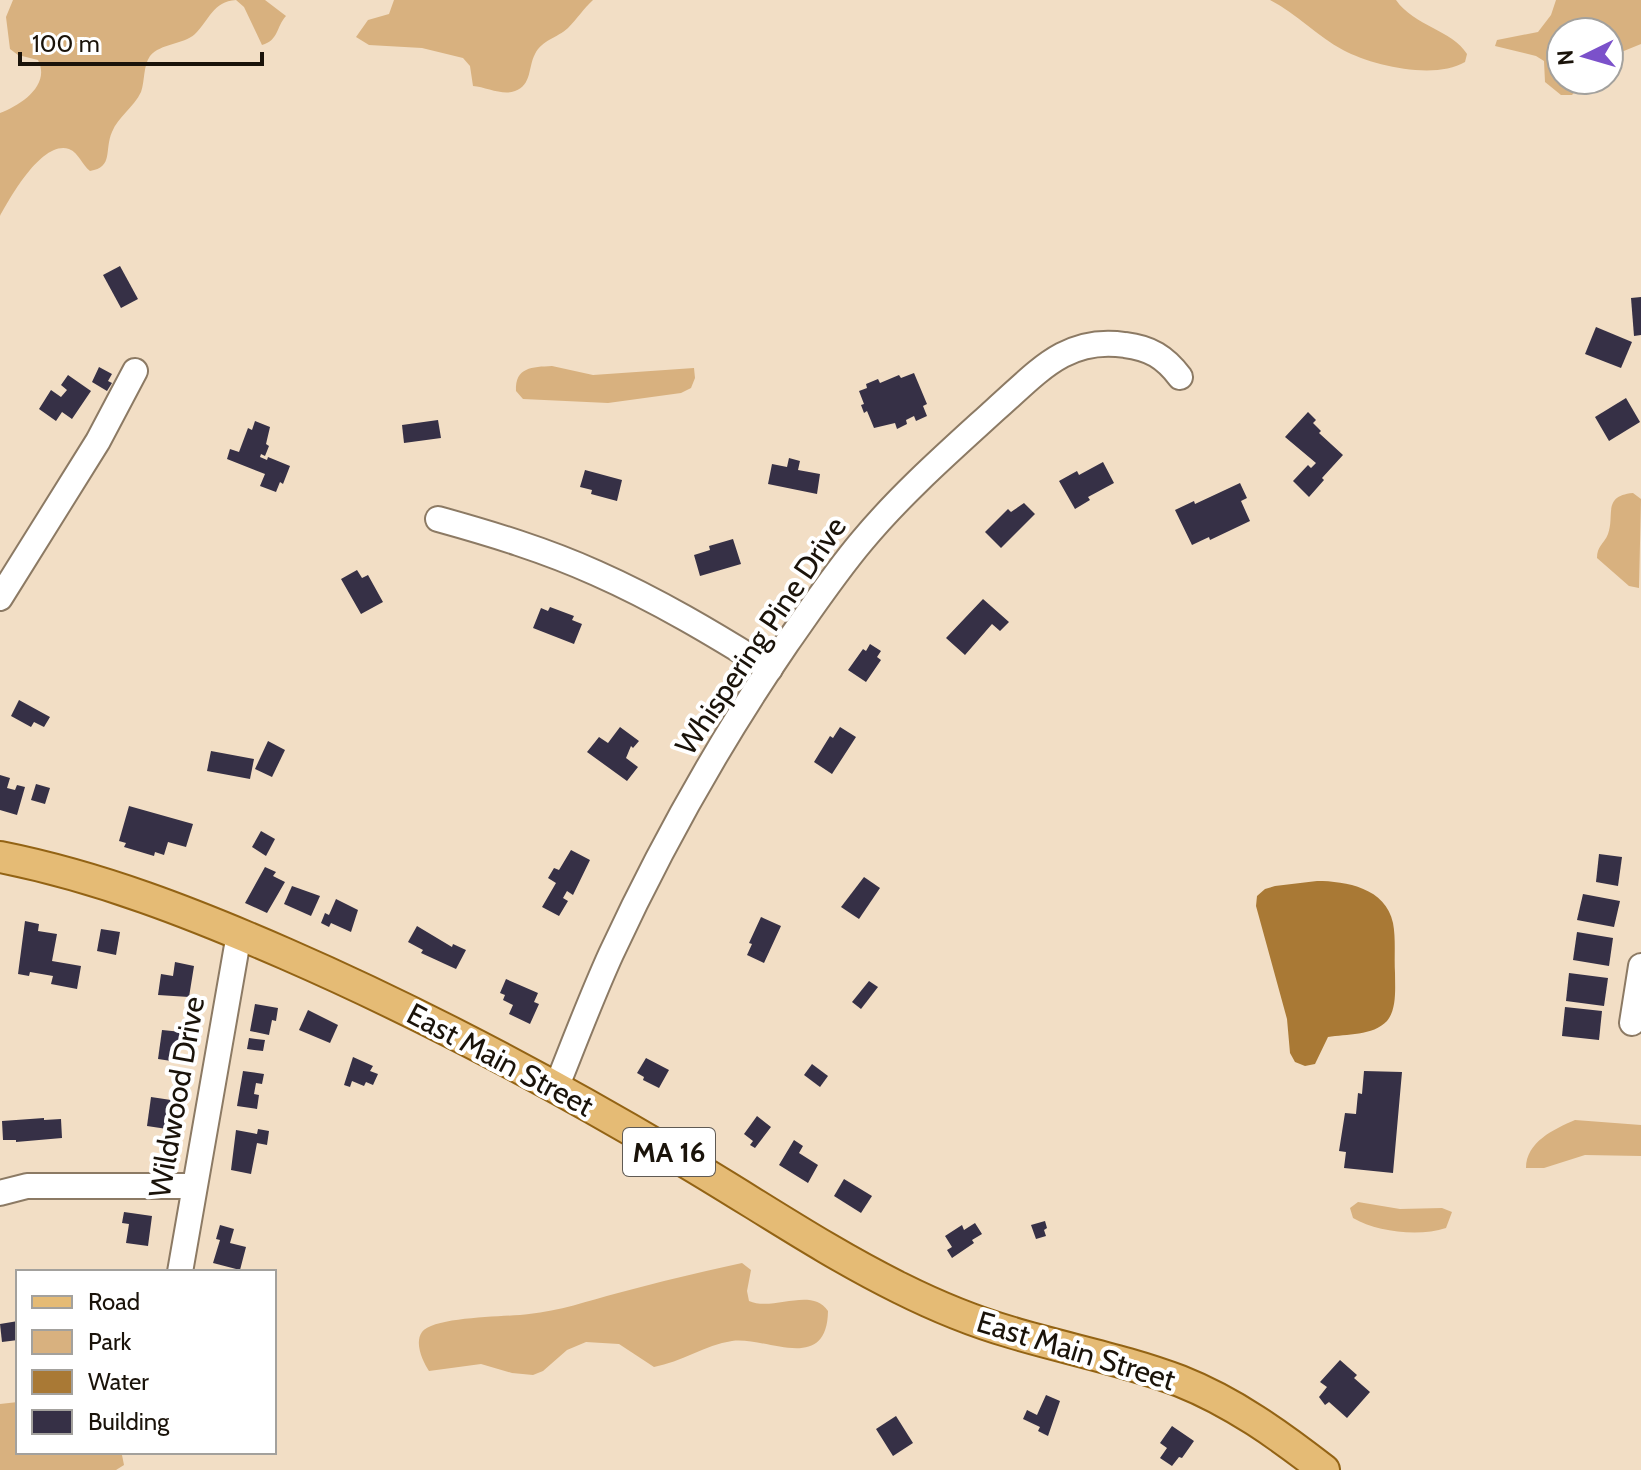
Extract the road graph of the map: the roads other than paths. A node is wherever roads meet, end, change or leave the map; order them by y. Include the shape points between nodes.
1 (135, 371) dead end
2 (1180, 377) dead end
3 (438, 519) dead end
4 (0, 598) edge
5 (770, 669) junction
6 (0, 857) edge
7 (48, 867) junction
8 (0, 868) edge
9 (239, 934) junction
10 (1641, 966) edge
11 (1632, 1023) dead end
12 (556, 1088) junction
13 (194, 1186) junction
14 (0, 1193) edge
15 (180, 1270) edge
16 (1324, 1470) edge

1 - 4 street
2 - 5 street, Whispering Pine Drive via 1152,351 1119,344 1079,346 1049,363 878,523
3 - 5 street via 597,573
5 - 12 street, Whispering Pine Drive via 644,886
6 - 7 main road, East Main Street / MA 16
7 - 8 street
7 - 9 main road, East Main Street / MA 16 via 135,892
9 - 12 main road, East Main Street / MA 16 via 398,1005
9 - 13 street, Wildwood Drive
10 - 11 street
12 - 16 main road, East Main Street / MA 16 via 900,1288 973,1320 1180,1381 1261,1423
13 - 14 street via 27,1186
13 - 15 street, Wildwood Drive

